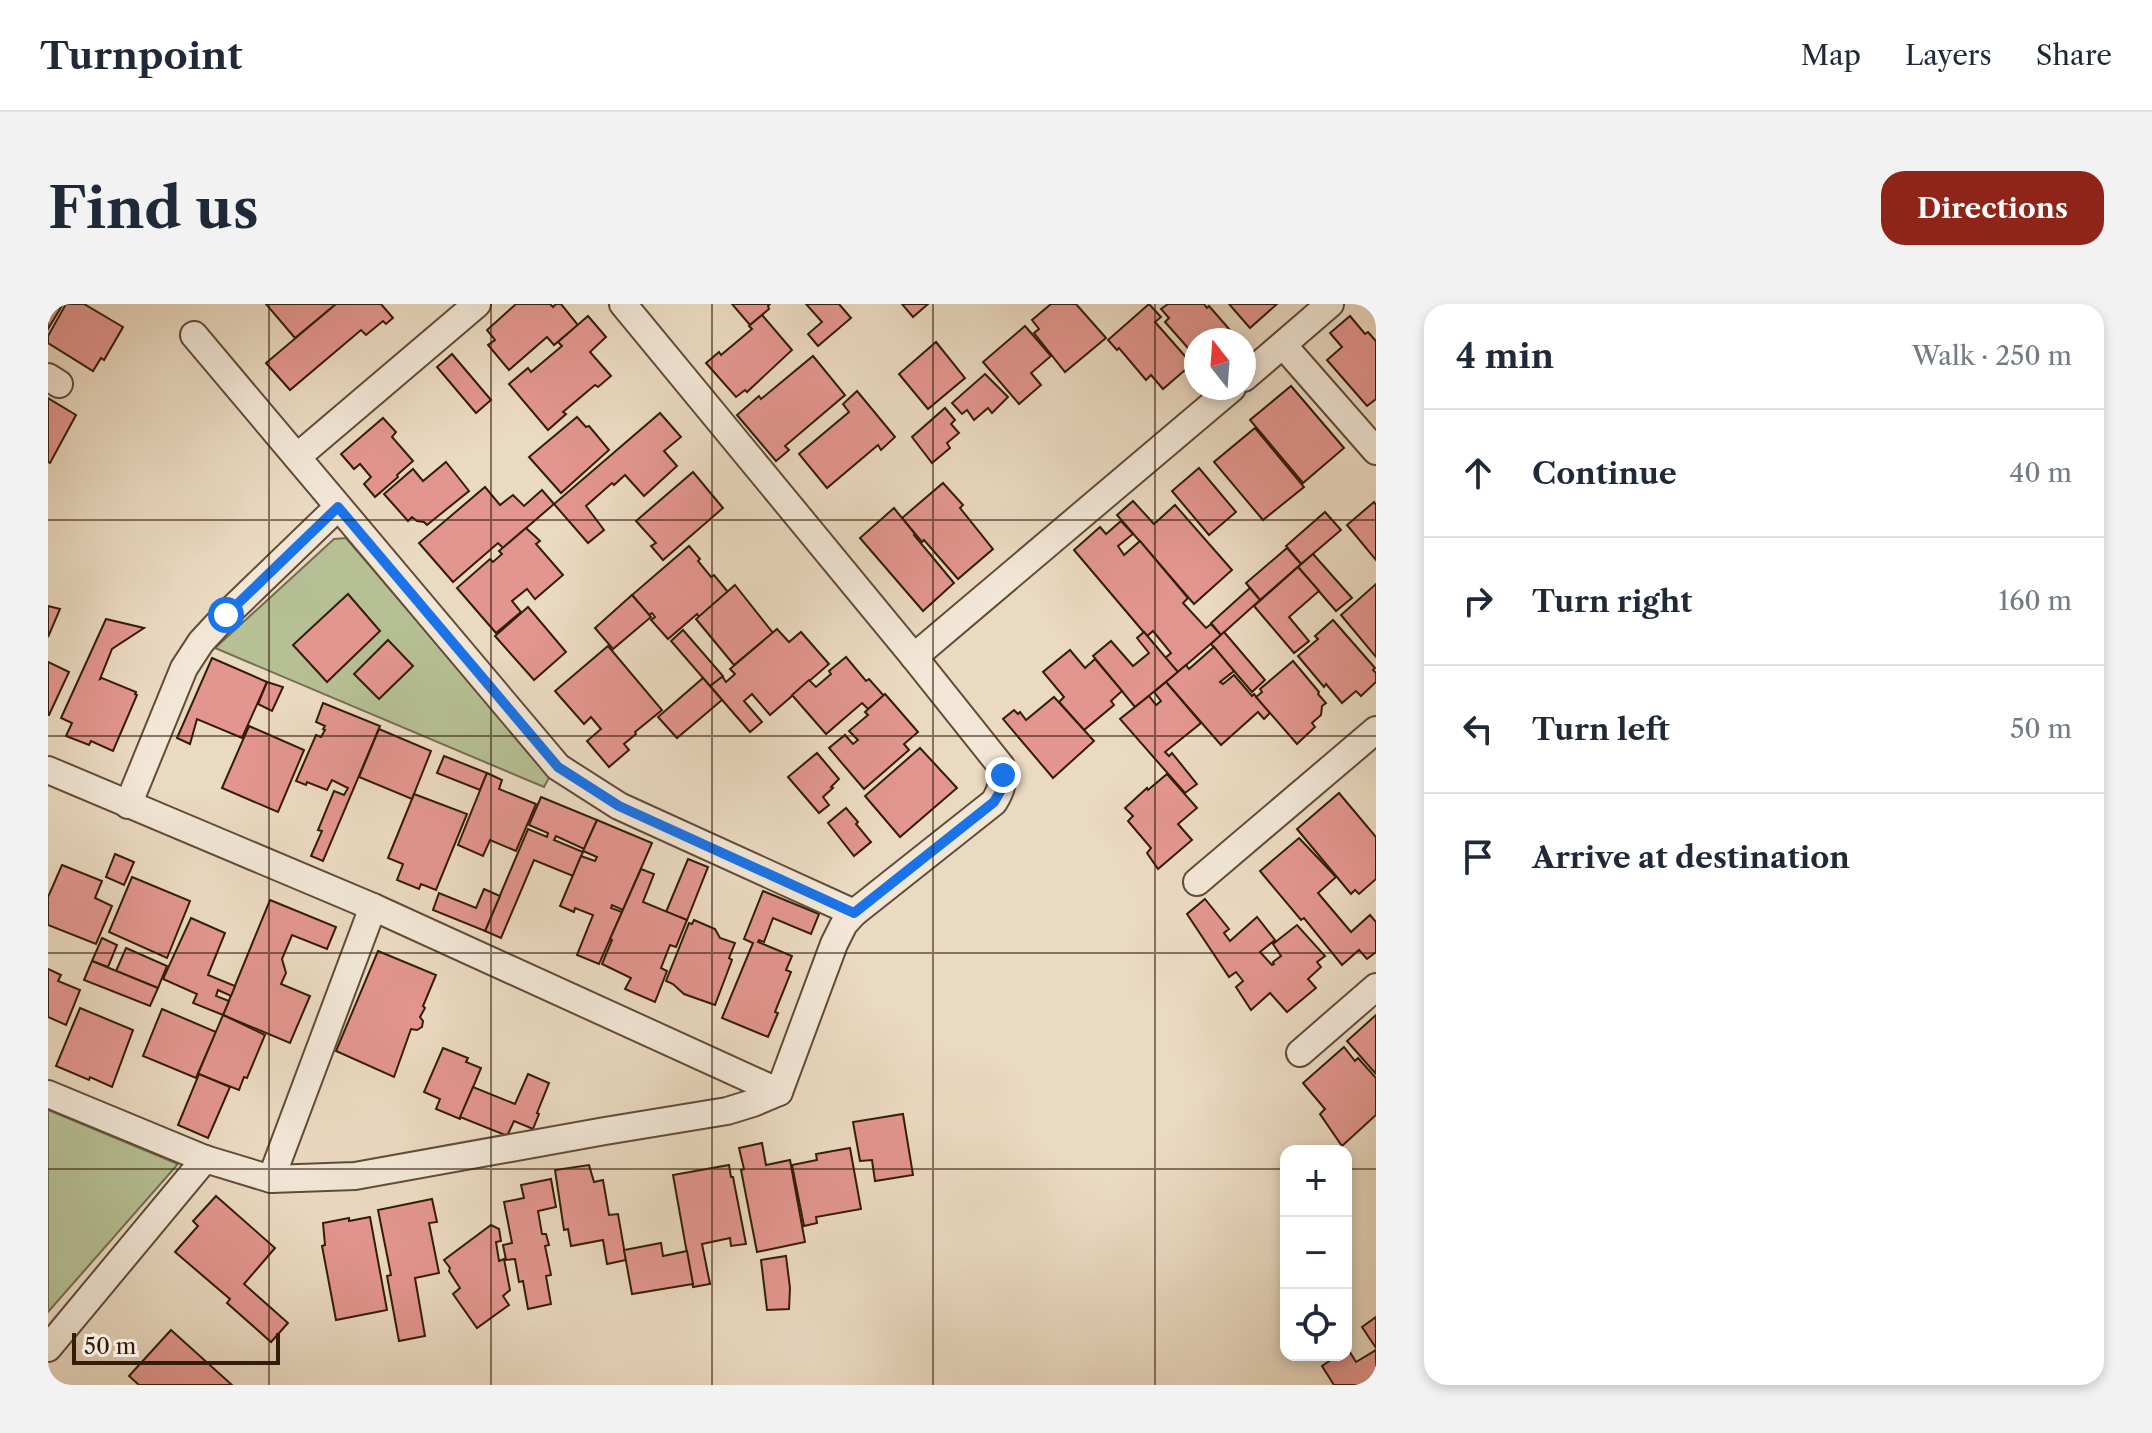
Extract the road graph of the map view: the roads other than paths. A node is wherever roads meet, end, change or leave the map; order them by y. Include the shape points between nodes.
1 (477, 304) edge
2 (623, 304) edge
3 (1330, 304) edge
4 (194, 335) dead end
5 (1283, 345) junction
6 (1256, 368) edge
7 (1218, 400) edge
8 (1376, 451) edge
9 (297, 457) junction
10 (338, 507) junction
11 (914, 657) junction
12 (1376, 730) edge
13 (48, 770) edge
14 (128, 805) junction
15 (1197, 882) dead end
16 (373, 907) junction
17 (854, 913) junction
18 (1376, 987) edge
19 (1300, 1053) dead end
20 (779, 1092) junction
21 (48, 1094) edge
22 (205, 1159) junction
23 (271, 1179) junction
24 (48, 1348) edge

1 - 9 street
2 - 11 street
3 - 5 street
4 - 9 street
5 - 6 street
5 - 8 street
7 - 11 street
9 - 10 street
10 - 14 street via 201,642 184,668
10 - 17 street via 558,767 619,806
11 - 17 street via 1001,766 1001,790 994,802
12 - 15 street
13 - 14 street
14 - 16 street
16 - 20 street
16 - 23 street
17 - 20 street via 834,944
18 - 19 street
20 - 23 street via 727,1111 355,1176
21 - 22 street
22 - 23 street
22 - 24 street

